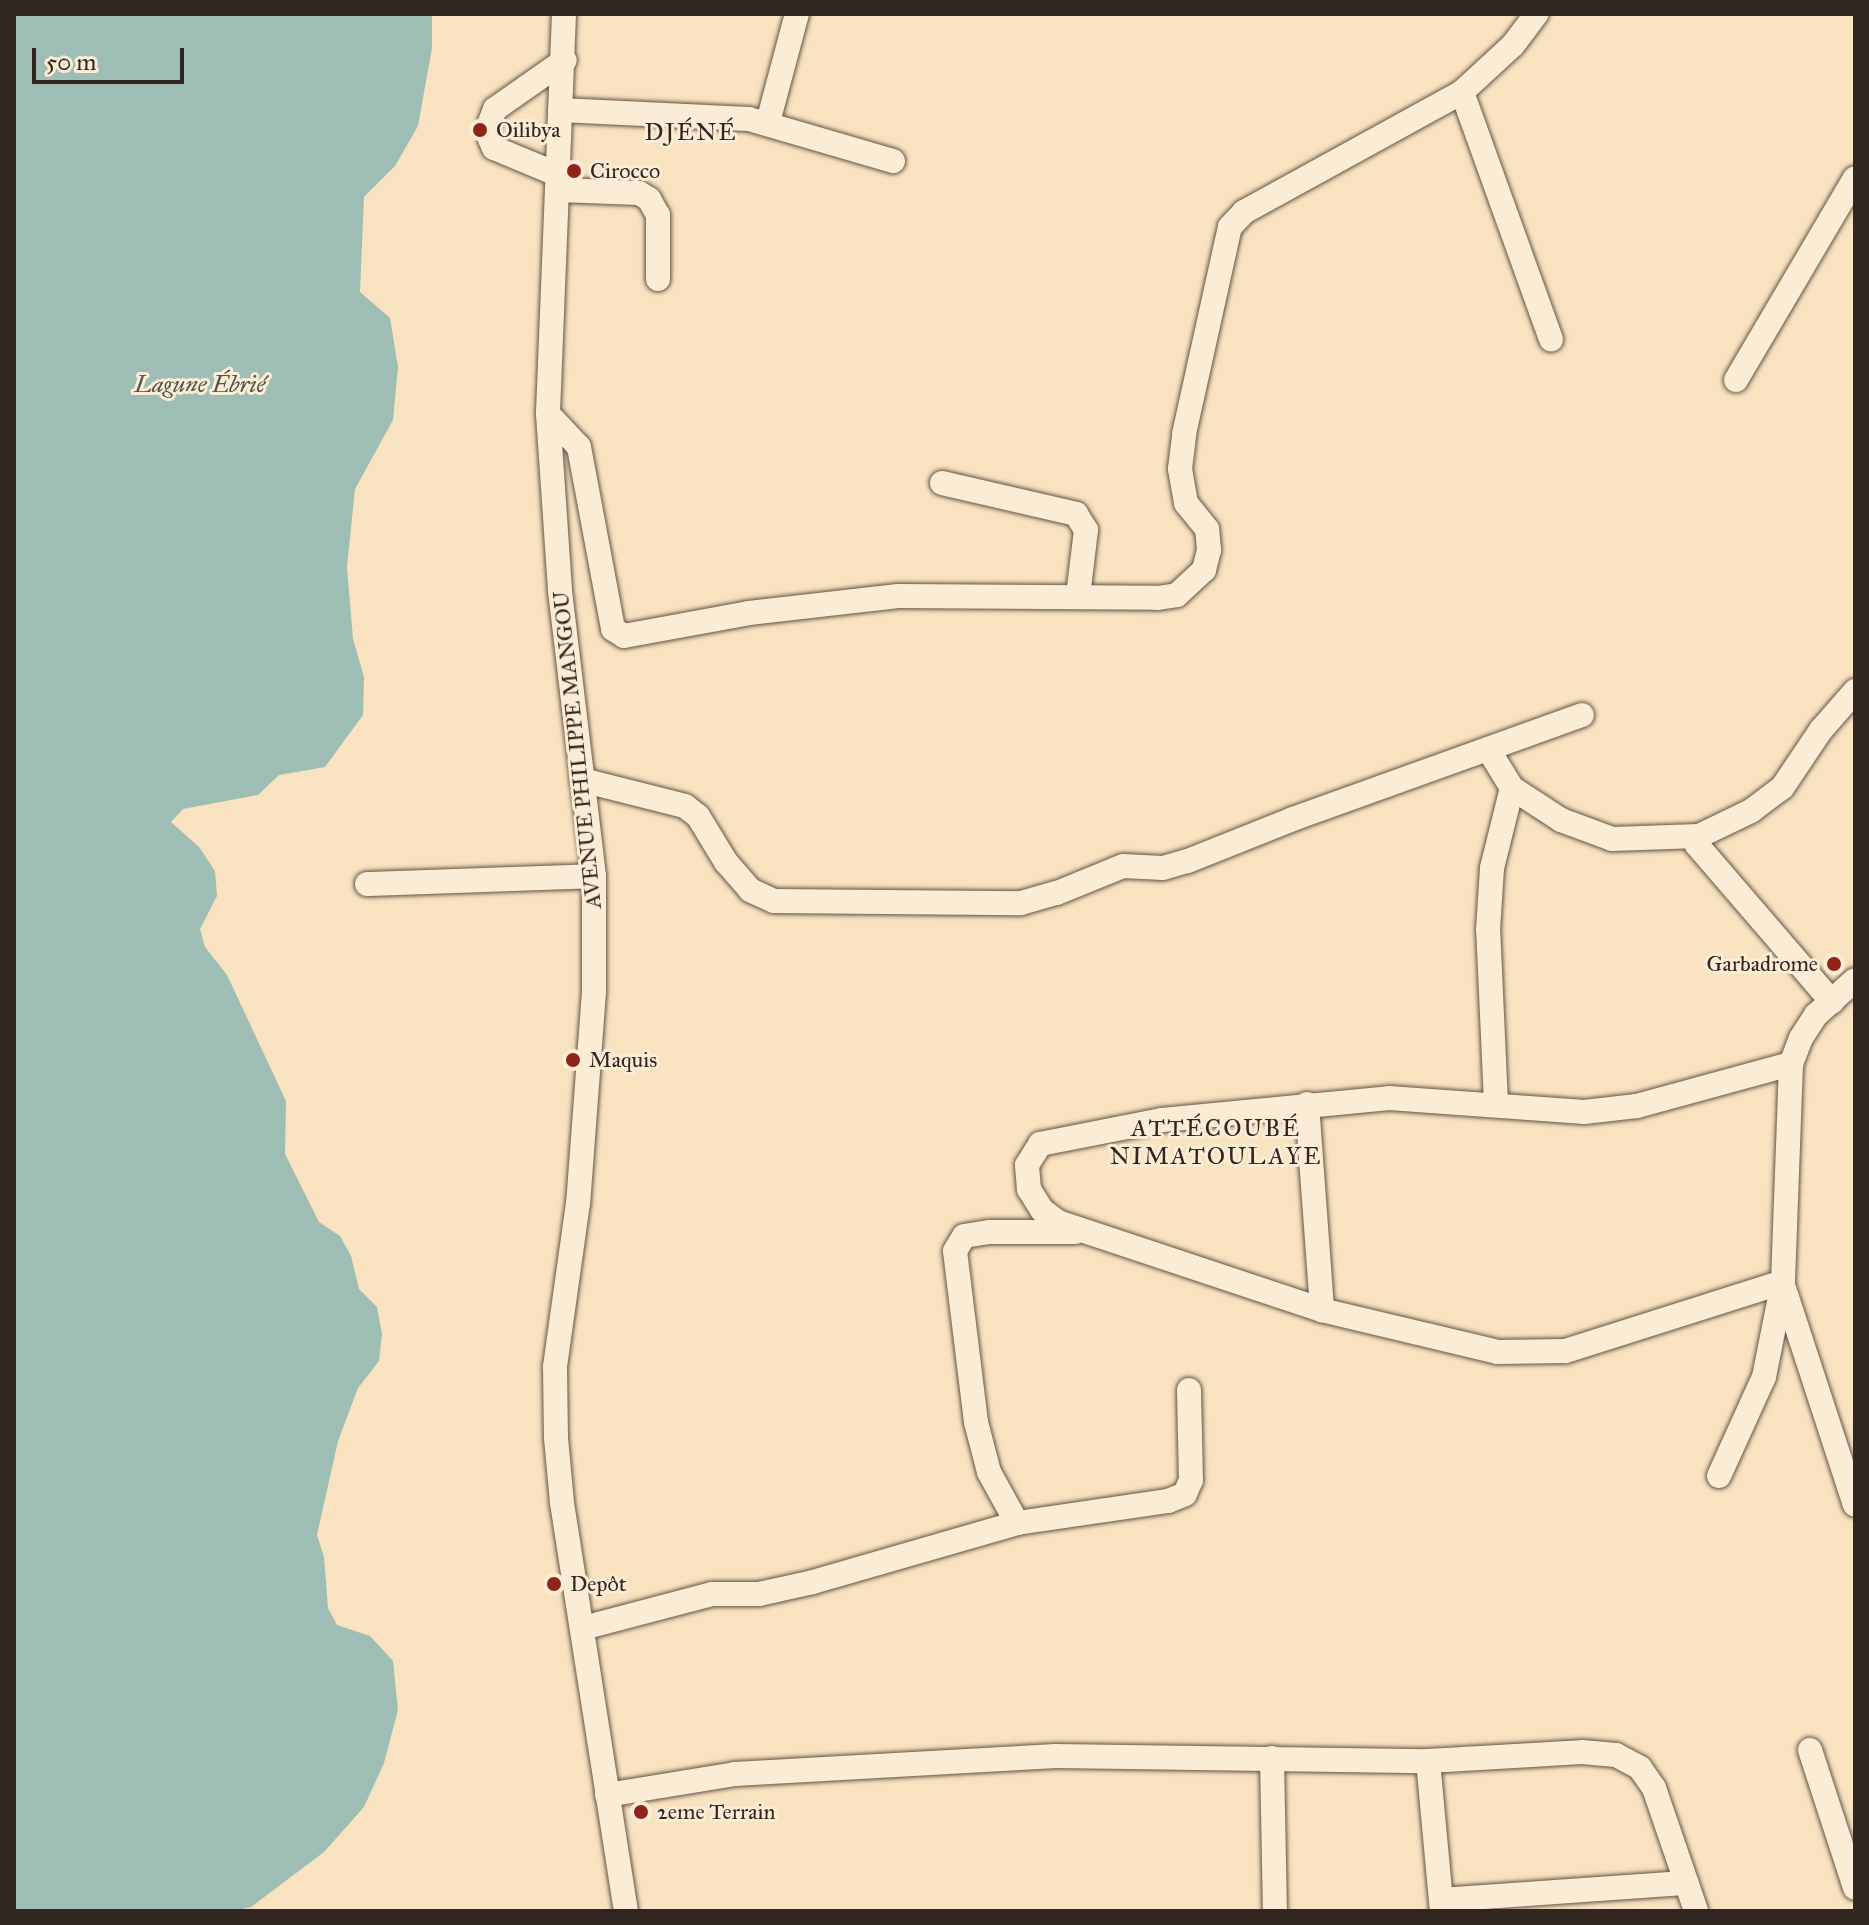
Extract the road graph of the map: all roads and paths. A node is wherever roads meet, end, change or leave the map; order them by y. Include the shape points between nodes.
1 (564, 14) edge
2 (797, 14) edge
3 (1536, 14) edge
4 (565, 60) junction
5 (1462, 92) junction
6 (560, 110) junction
7 (768, 122) junction
8 (893, 161) dead end
9 (1855, 178) edge
10 (558, 182) junction
11 (658, 279) dead end
12 (1551, 339) dead end
13 (1736, 380) dead end
14 (548, 414) junction
15 (942, 483) dead end
16 (1078, 596) junction
17 (1855, 691) edge
18 (1582, 715) dead end
19 (1488, 749) junction
20 (582, 780) junction
21 (1512, 788) junction
22 (1699, 836) junction
23 (594, 876) junction
24 (367, 884) dead end
25 (1855, 980) edge
26 (1832, 1002) junction
27 (1791, 1064) junction
28 (1496, 1103) junction
29 (1307, 1104) junction
30 (1089, 1232) junction
31 (1783, 1282) junction
32 (1322, 1310) junction
33 (1189, 1390) dead end
34 (1719, 1476) dead end
35 (1855, 1505) edge
36 (1017, 1523) junction
37 (583, 1628) junction
38 (1810, 1750) dead end
39 (1272, 1758) junction
40 (1428, 1761) junction
41 (607, 1795) junction
42 (1686, 1883) junction
43 (1855, 1888) edge
44 (1442, 1906) edge
45 (626, 1911) edge
46 (1275, 1911) edge
47 (1696, 1911) edge

1 - 4 street, AVENUE PHILIPPE MANGOU
2 - 7 street
3 - 5 street via 1513,45
4 - 6 street, AVENUE PHILIPPE MANGOU
4 - 10 street via 495,109 490,130 494,148
5 - 12 street
5 - 16 street via 1244,212 1230,227 1180,469 1186,503 1207,529 1204,570 1177,595
6 - 7 street
6 - 10 street, AVENUE PHILIPPE MANGOU
7 - 8 street
9 - 13 street
10 - 11 street via 639,193 649,199 658,215
10 - 14 street, AVENUE PHILIPPE MANGOU
14 - 16 street via 579,447 616,634 898,596
14 - 20 street, AVENUE PHILIPPE MANGOU
15 - 16 street via 1076,514 1086,530
17 - 22 street via 1782,788 1751,811
18 - 19 street
19 - 20 street via 1188,861 1163,868 1123,866 1021,903 774,901 750,890 698,816 685,806
19 - 21 street
20 - 23 street, AVENUE PHILIPPE MANGOU
21 - 22 street via 1561,820 1612,839
21 - 28 street via 1492,868 1488,930
22 - 26 street via 1697,845
23 - 24 street
23 - 37 street, AVENUE PHILIPPE MANGOU via 594,992 585,1126 555,1367 562,1503
25 - 26 street
26 - 27 street via 1816,1015
27 - 28 street via 1637,1106 1584,1112
27 - 31 street
28 - 29 street via 1389,1098
29 - 30 street via 1162,1120 1040,1144 1027,1165 1029,1189 1042,1210 1058,1222
29 - 32 street
30 - 32 street
30 - 36 street via 990,1232 964,1236 955,1251 976,1422 989,1472
31 - 32 street via 1565,1351 1498,1352
31 - 34 street via 1764,1377
31 - 35 street
33 - 36 street via 1191,1480 1185,1494 1140,1508
36 - 37 street via 813,1582 759,1594 712,1594
37 - 41 street, AVENUE PHILIPPE MANGOU
38 - 43 street
39 - 40 street
39 - 41 street via 1039,1757 735,1774
39 - 46 street
40 - 42 street via 1582,1752 1616,1755 1640,1768 1654,1788
40 - 44 street
41 - 45 street, AVENUE PHILIPPE MANGOU
42 - 44 street
42 - 47 street

